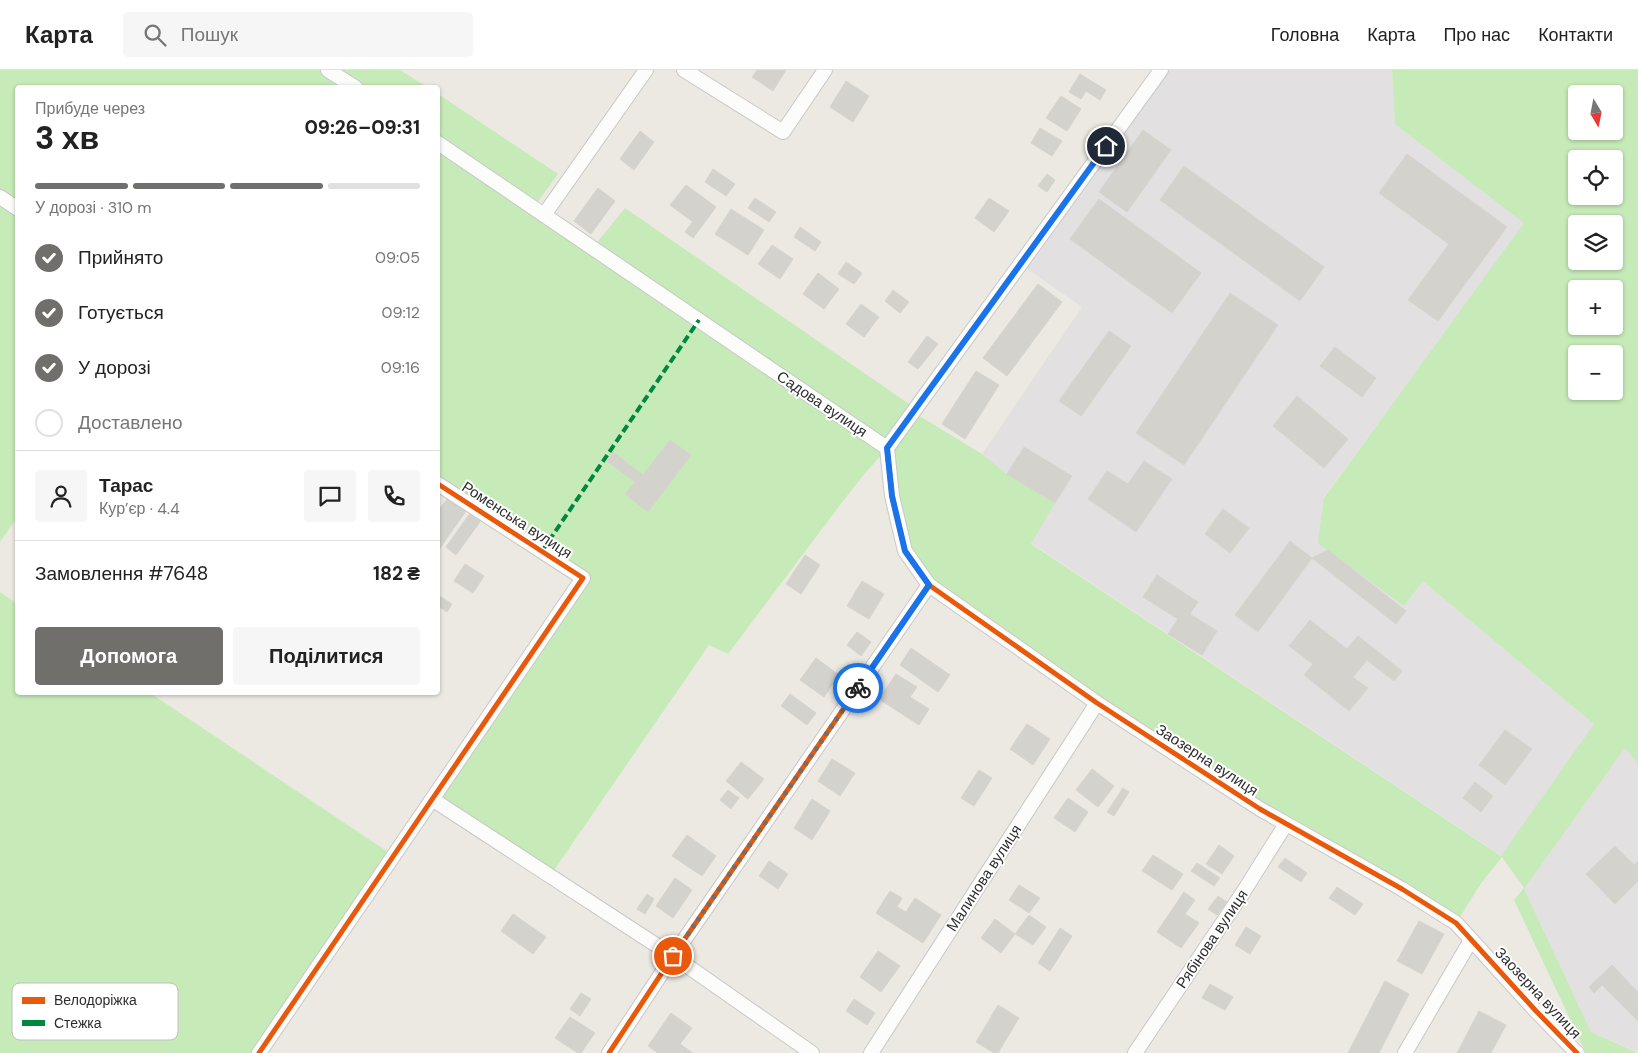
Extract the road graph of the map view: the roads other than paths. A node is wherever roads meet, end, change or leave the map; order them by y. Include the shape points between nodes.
1 (328, 70) edge
2 (646, 70) edge
3 (684, 70) edge
4 (825, 70) edge
5 (1161, 70) edge
6 (351, 85) edge
7 (440, 144) edge
8 (0, 197) edge
9 (15, 207) edge
10 (544, 215) junction
11 (887, 448) junction
12 (440, 485) edge
13 (929, 585) junction
14 (1096, 703) junction
15 (435, 801) dead end
16 (1286, 824) junction
17 (1471, 940) junction
18 (673, 956) junction
19 (259, 1053) edge
20 (609, 1053) edge
21 (812, 1053) edge
22 (871, 1053) edge
23 (1135, 1053) edge
24 (1405, 1053) edge
25 (1577, 1053) edge

1 - 6 street
2 - 10 street
3 - 4 street via 783,132
5 - 11 street
7 - 10 street, Садова вулиця
8 - 9 street
10 - 11 street, Садова вулиця
11 - 13 street, Заозерна вулиця via 892,496 905,551
12 - 19 street, Роменська вулиця via 583,578
13 - 14 street, Заозерна вулиця
13 - 18 street
14 - 16 street, Заозерна вулиця
14 - 22 street, Малинова вулиця
15 - 18 street
16 - 17 street, Заозерна вулиця via 1402,889 1456,923
16 - 23 street, Рябінова вулиця
17 - 24 street
17 - 25 street, Заозерна вулиця
18 - 20 street
18 - 21 street

